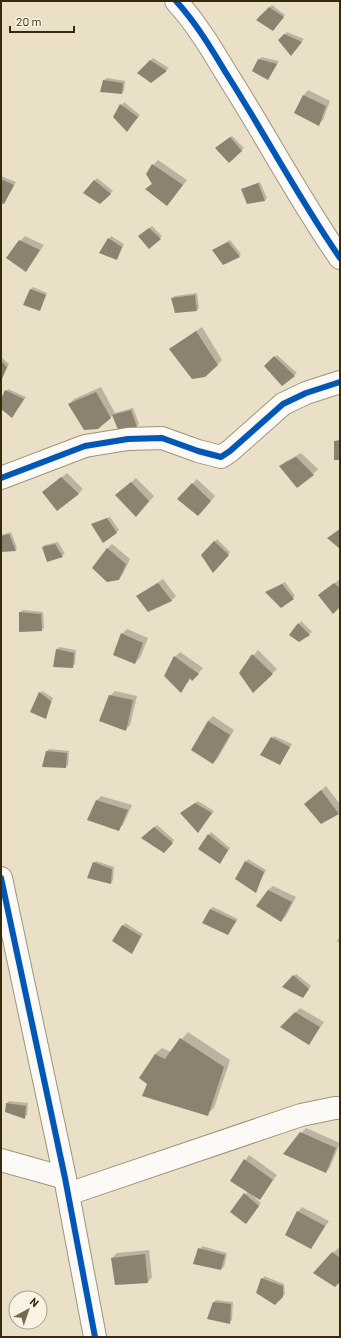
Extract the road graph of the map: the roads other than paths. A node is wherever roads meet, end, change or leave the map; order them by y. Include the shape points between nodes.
1 (176, 1) edge
2 (340, 258) edge
3 (340, 382) edge
4 (1, 478) edge
5 (1, 878) edge
6 (340, 1108) edge
7 (1, 1160) edge
8 (66, 1186) junction
9 (95, 1337) edge

1 - 2 street via 190,16 317,225
3 - 4 street via 283,404 220,457 162,438 128,439 86,446
5 - 8 street
6 - 8 street via 301,1115
7 - 8 street
8 - 9 street

